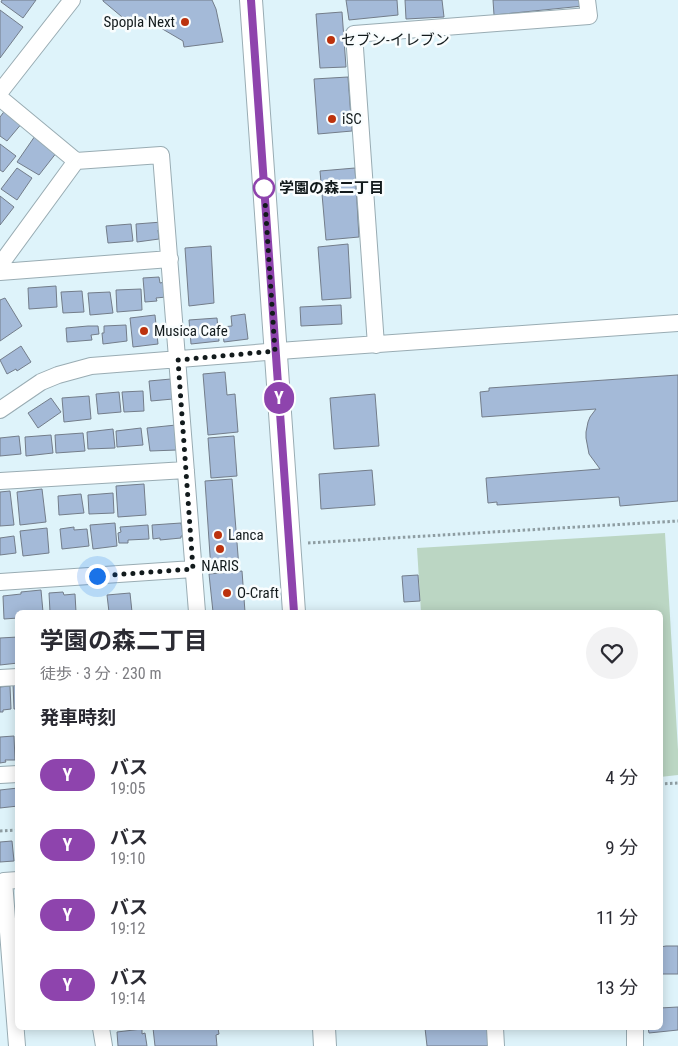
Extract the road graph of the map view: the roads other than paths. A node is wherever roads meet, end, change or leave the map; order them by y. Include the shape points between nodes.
1 (72, 0) edge
2 (251, 0) edge
3 (587, 0) edge
4 (0, 92) edge
5 (0, 98) edge
6 (76, 161) junction
7 (170, 259) junction
8 (0, 265) edge
9 (0, 272) edge
10 (678, 323) edge
11 (376, 345) junction
12 (275, 351) junction
13 (178, 360) junction
14 (0, 410) edge
15 (186, 470) junction
16 (0, 481) edge
17 (193, 569) junction
18 (0, 582) edge
19 (197, 610) edge
20 (294, 610) edge
21 (15, 677) edge
22 (0, 678) edge
23 (15, 774) edge
24 (0, 775) edge
25 (15, 880) edge
26 (5, 958) edge
27 (101, 1030) edge
28 (324, 1030) edge
29 (495, 1030) edge
30 (636, 1030) edge
31 (17, 1046) edge
32 (104, 1046) edge
33 (326, 1046) edge
34 (496, 1046) edge
35 (635, 1046) edge

1 - 4 street
2 - 12 street
3 - 11 street via 588,16 354,34
5 - 6 street
6 - 7 street via 161,155
6 - 8 street
7 - 9 street
7 - 13 street
10 - 11 street
11 - 12 street
12 - 13 street
12 - 20 street
13 - 14 street via 91,366 58,375 41,382
13 - 15 street
15 - 16 street
15 - 17 street
17 - 18 street
17 - 19 street
21 - 22 street
23 - 24 street
25 - 26 street via 4,881
26 - 31 street
27 - 32 street
28 - 33 street
29 - 34 street
30 - 35 street

